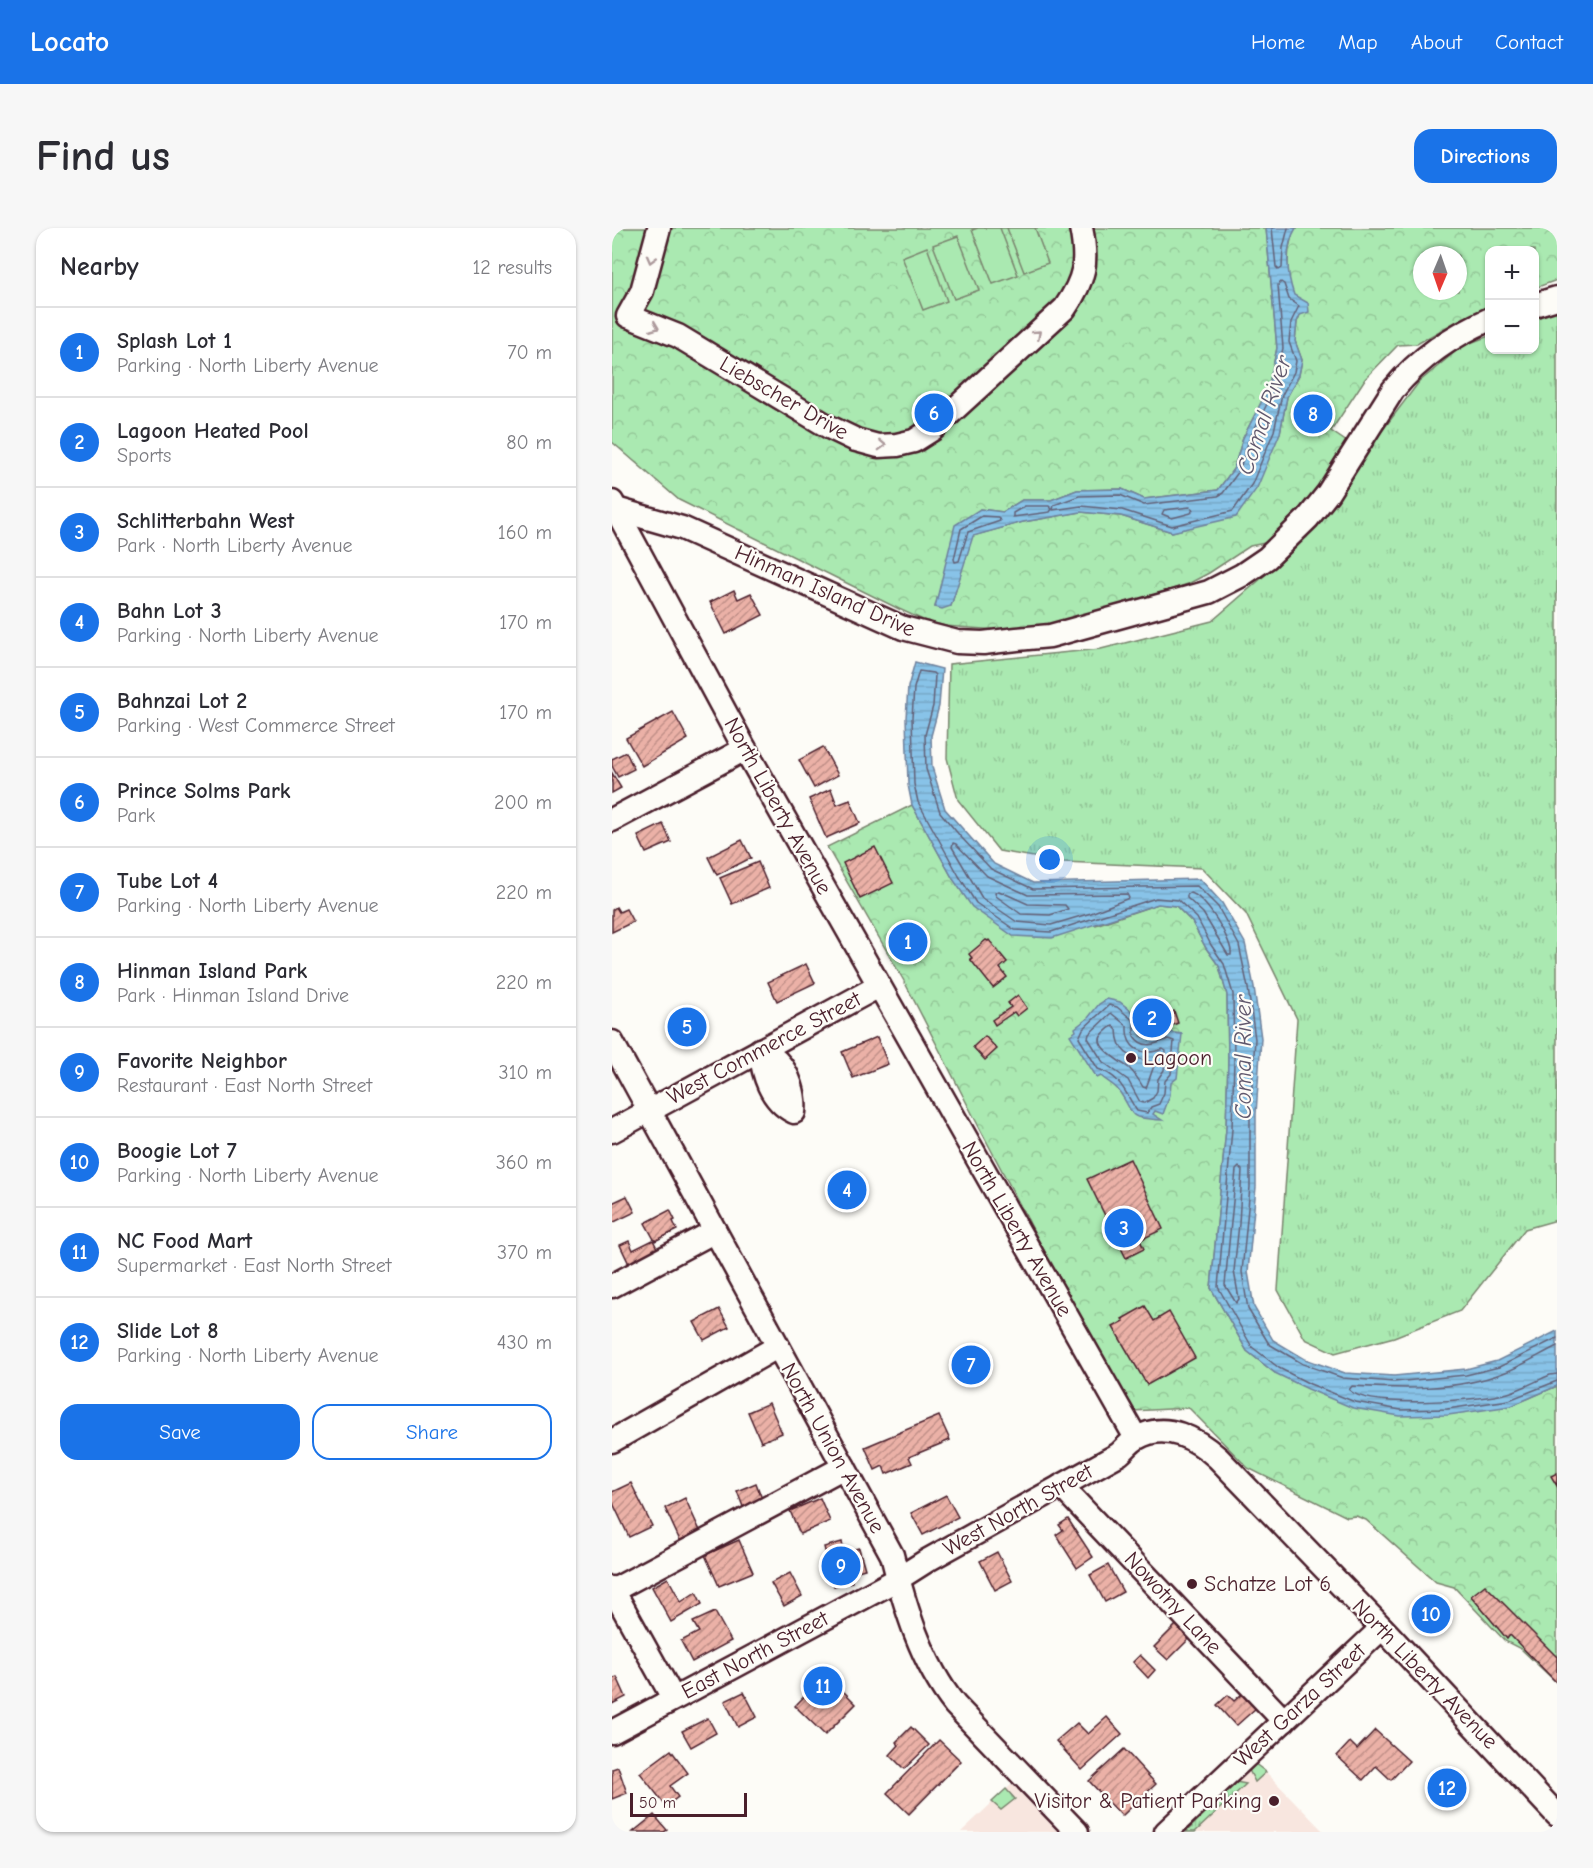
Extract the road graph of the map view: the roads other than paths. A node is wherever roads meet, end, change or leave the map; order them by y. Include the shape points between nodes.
1 (659, 228) edge
2 (1081, 228) edge
3 (1557, 298) edge
4 (1539, 303) edge
5 (620, 320) edge
6 (1485, 322) edge
7 (613, 508) edge
8 (745, 749) junction
9 (612, 820) edge
10 (879, 986) junction
11 (612, 1042) edge
12 (649, 1110) junction
13 (612, 1131) edge
14 (715, 1231) junction
15 (612, 1286) edge
16 (777, 1347) junction
17 (1136, 1438) junction
18 (612, 1441) edge
19 (844, 1467) junction
20 (1061, 1486) junction
21 (898, 1579) junction
22 (612, 1590) edge
23 (1382, 1628) junction
24 (672, 1698) junction
25 (1284, 1721) junction
26 (612, 1732) edge
27 (1557, 1815) edge
28 (1077, 1832) edge
29 (1166, 1832) edge

1 -> 5 street, Liebscher Drive via 642,291
5 -> 2 street, Liebscher Drive via 678,336 847,436 878,446 897,445 914,441 933,429 1065,308 1082,275
3 - 4 street
6 - 7 street, Hinman Island Drive via 1444,342 1404,376 1328,493 1267,558 1242,575 1184,601 1050,636 982,644 928,636 682,528
7 - 8 street, North Liberty Avenue
8 - 9 street
8 - 10 street, North Liberty Avenue
10 - 12 street, West Commerce Street
10 - 17 street, North Liberty Avenue
11 - 12 street, North Union Avenue
12 - 13 street, West Commerce Street
12 - 14 street, North Union Avenue
14 - 15 street
14 - 16 street, North Union Avenue
16 - 18 street
16 - 19 street, North Union Avenue
17 - 20 street, West North Street via 1119,1454
17 - 23 street, North Liberty Avenue via 1173,1433 1205,1446
19 - 21 street, North Union Avenue via 892,1555
19 - 22 street
20 - 21 street, West North Street
20 - 25 street, Nowotny Lane
21 - 24 street, East North Street
21 - 28 street, North Union Avenue via 927,1661 940,1685
22 - 24 street
23 - 25 street, West Garza Street
23 - 27 street, North Liberty Avenue
24 - 26 street, East North Street
25 - 29 street, West Garza Street

